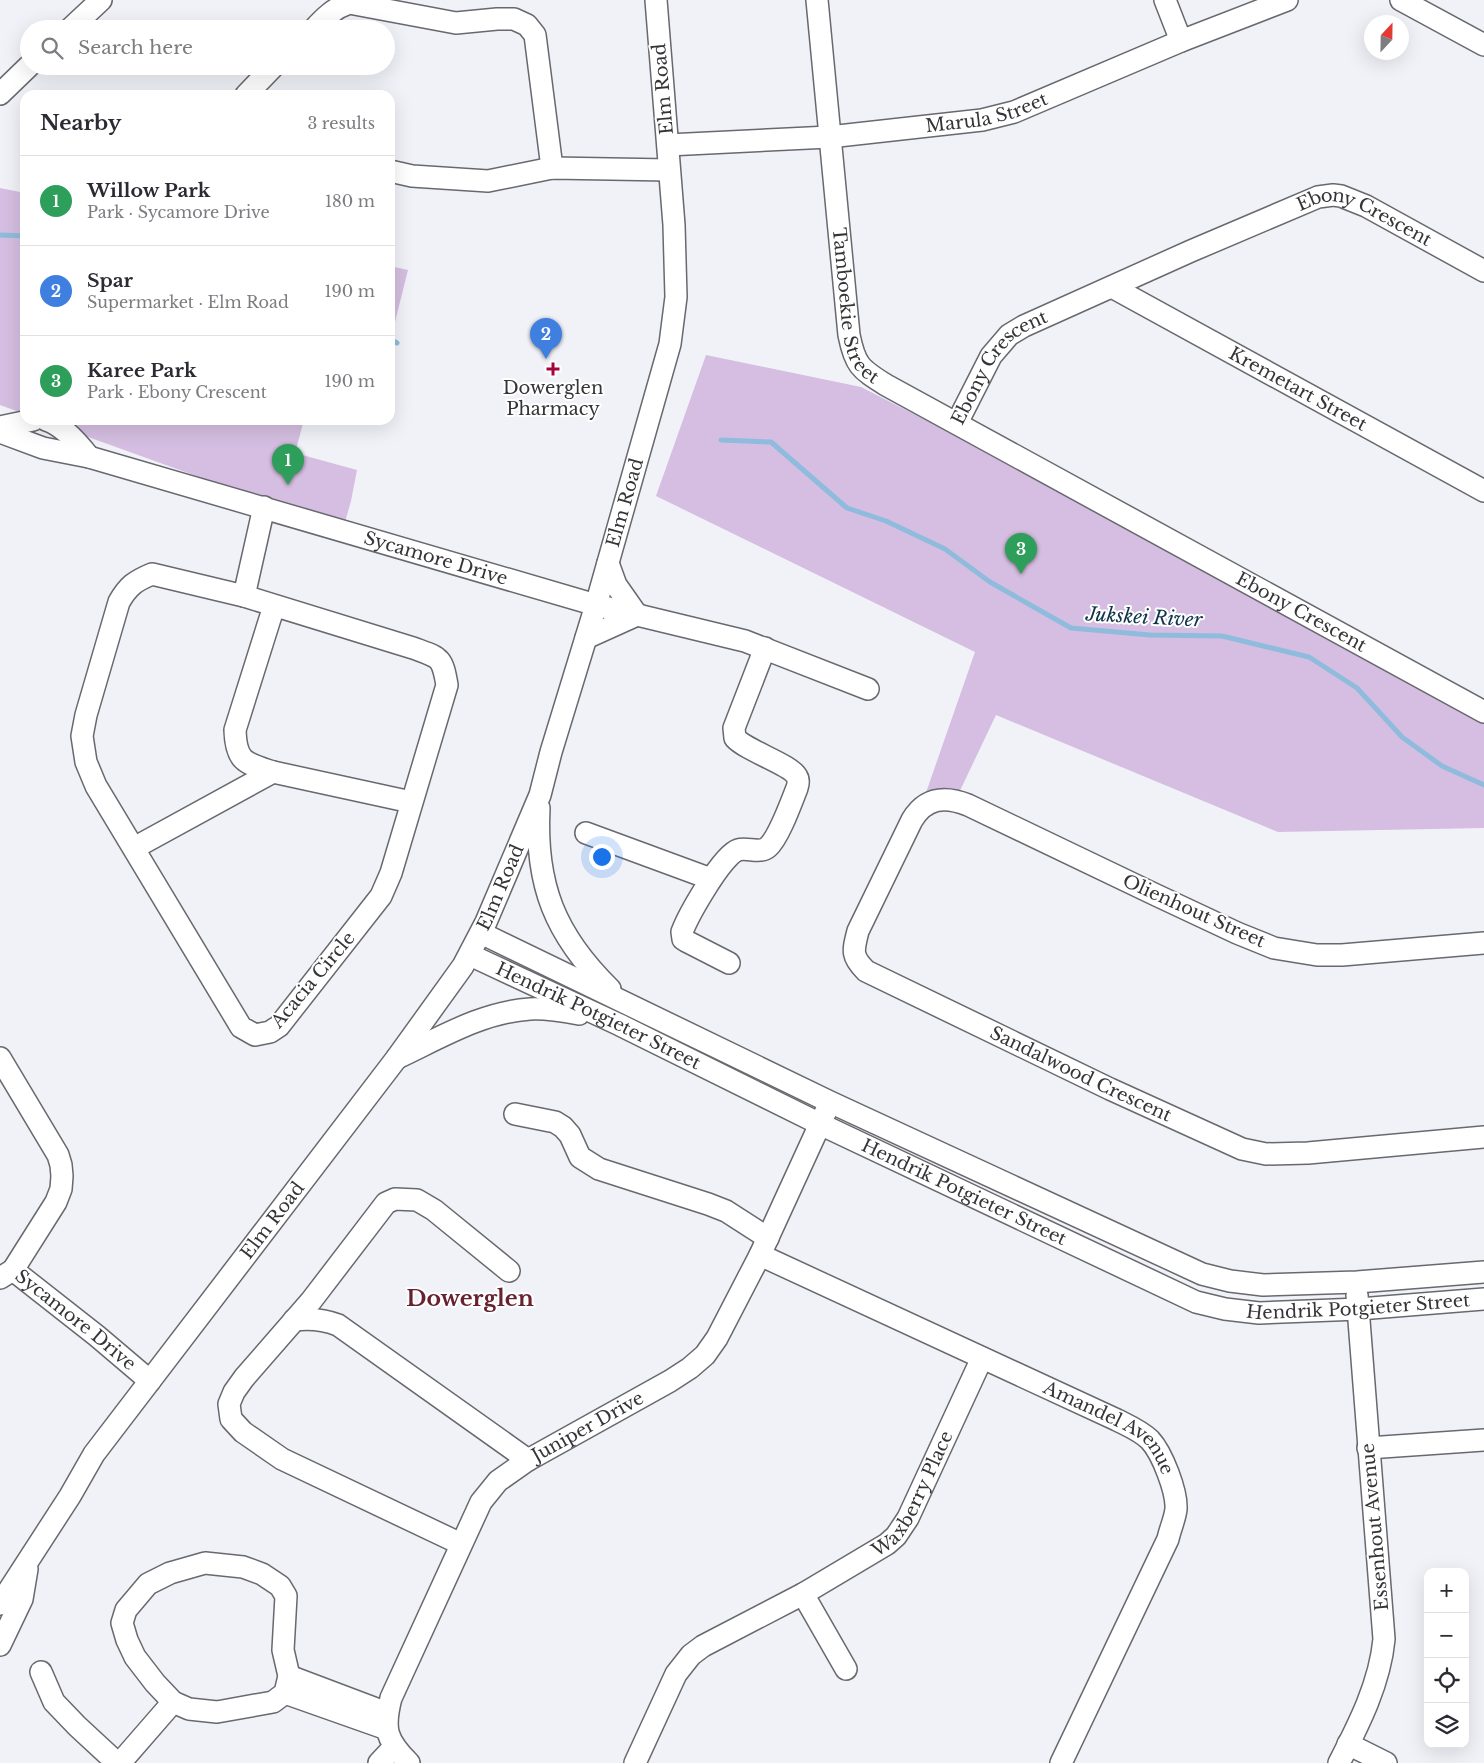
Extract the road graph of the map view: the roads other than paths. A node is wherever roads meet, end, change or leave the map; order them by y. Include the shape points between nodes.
1 (101, 0) edge
2 (656, 0) edge
3 (817, 0) edge
4 (1165, 0) edge
5 (1401, 0) edge
6 (1277, 2) edge
7 (80, 20) edge
8 (324, 20) edge
9 (1181, 41) junction
10 (1484, 45) edge
11 (20, 75) edge
12 (265, 75) edge
13 (251, 90) edge
14 (0, 94) edge
15 (829, 137) junction
16 (668, 145) junction
17 (552, 168) junction
18 (669, 170) junction
19 (395, 172) edge
20 (1484, 271) edge
21 (1112, 287) junction
22 (20, 423) edge
23 (957, 423) junction
24 (56, 425) edge
25 (0, 427) edge
26 (0, 432) edge
27 (89, 457) junction
28 (1484, 491) edge
29 (264, 507) junction
30 (608, 563) junction
31 (244, 596) junction
32 (596, 605) junction
33 (274, 606) junction
34 (636, 615) junction
35 (586, 638) junction
36 (765, 648) junction
37 (868, 689) dead end
38 (1484, 712) edge
39 (273, 772) junction
40 (540, 795) junction
41 (411, 802) junction
42 (921, 809) joint
43 (586, 833) dead end
44 (134, 848) junction
45 (711, 879) junction
46 (481, 933) junction
47 (1484, 943) edge
48 (470, 955) junction
49 (729, 963) dead end
50 (620, 999) junction
51 (620, 1025) junction
52 (0, 1058) edge
53 (396, 1059) junction
54 (830, 1102) junction
55 (515, 1114) dead end
56 (820, 1124) junction
57 (1484, 1138) edge
58 (764, 1246) junction
59 (509, 1271) dead end
60 (1484, 1272) edge
61 (6, 1274) edge
62 (1356, 1282) junction
63 (325, 1283) junction
64 (1484, 1298) edge
65 (1359, 1309) junction
66 (294, 1320) junction
67 (338, 1325) junction
68 (982, 1358) junction
69 (150, 1381) junction
70 (1484, 1440) edge
71 (1368, 1448) junction
72 (528, 1460) junction
73 (461, 1544) junction
74 (29, 1559) junction
75 (803, 1594) junction
76 (0, 1604) edge
77 (0, 1646) edge
78 (846, 1669) dead end
79 (41, 1672) dead end
80 (287, 1684) junction
81 (174, 1702) junction
82 (389, 1730) junction
83 (1344, 1754) edge
84 (119, 1763) edge
85 (380, 1763) edge
86 (410, 1763) edge
87 (635, 1763) edge
88 (1061, 1763) edge
89 (1386, 1763) edge

1 - 7 street
2 - 16 street, Elm Road
3 - 15 street, Tamboekie Street
4 - 9 street
5 - 10 street
6 - 9 street, Marula Street
8 - 17 street via 349,3 456,23 514,19 527,25 535,35
9 - 15 street, Marula Street via 1014,112 982,120
11 - 14 street
12 - 13 street
15 - 16 street, Marula Street
15 - 23 street, Tamboekie Street via 853,355 864,372
16 - 18 street, Elm Road
17 - 18 street
17 - 19 street via 488,180
18 - 30 street, Elm Road via 676,297 670,344
20 - 21 street, Ebony Crescent via 1366,206 1333,195 1318,197
21 - 23 street, Ebony Crescent via 1009,335 991,356
21 - 28 street, Kremetart Street
22 - 25 street
23 - 38 street, Ebony Crescent
24 - 27 street via 78,442
26 - 27 street, Sycamore Drive via 43,448
27 - 29 street, Sycamore Drive
29 - 31 street
29 - 32 street, Sycamore Drive
30 - 32 street, Elm Road
30 - 34 street via 618,590
31 - 33 street, Acacia Circle
31 - 44 street, Acacia Circle via 152,574 136,580 119,602 82,736 86,762 96,786
32 - 34 street, Sycamore Drive
32 - 35 street, Elm Road
33 - 39 street via 235,730 236,748 241,757 254,766
33 - 41 street, Acacia Circle via 413,648 442,661 447,685
34 - 35 street
34 - 36 street, Sycamore Drive
35 - 40 street, Elm Road
36 - 37 street, Sycamore Drive
36 - 45 street via 734,728 735,738 787,768 796,775 799,783 769,846 762,850 732,853
39 - 41 street
39 - 44 street
40 - 46 street, Elm Road
40 - 50 street via 540,859 552,908 564,934
41 - 44 street, Acacia Circle via 391,873 381,896 279,1026 255,1035 241,1028
42 - 47 street, Olienhout Street via 940,800 959,802 1274,948 1317,955 1342,955
42 - 57 street, Sandalwood Crescent via 912,820 858,932 855,957 866,971 1242,1150 1300,1154
43 - 45 street
45 - 49 street via 684,928 683,939
46 - 48 street, Elm Road
46 - 50 street, Hendrik Potgieter Street
48 - 51 street, Hendrik Potgieter Street
48 - 53 street, Elm Road
50 - 54 street, Hendrik Potgieter Street
51 - 53 street via 556,1010 507,1012 469,1024
51 - 56 street, Hendrik Potgieter Street
52 - 61 street via 58,1155 62,1176 56,1202
53 - 69 street, Elm Road
54 - 56 street, Juniper Drive
54 - 62 street, Hendrik Potgieter Street via 1202,1274 1263,1285
55 - 58 street, Amandel Avenue via 555,1122 564,1127 580,1158 600,1169 726,1212
56 - 58 street, Juniper Drive
56 - 65 street, Hendrik Potgieter Street via 1196,1302 1259,1313
58 - 68 street, Amandel Avenue
58 - 72 street, Juniper Drive via 717,1338 690,1368
59 - 63 street via 434,1210 417,1200 395,1199 386,1203
60 - 62 street, Hendrik Potgieter Street
61 - 69 street, Sycamore Drive via 97,1336
62 - 65 street, Essenhout Avenue
63 - 66 street
63 - 67 street via 326,1305
64 - 65 street, Hendrik Potgieter Street
65 - 71 street, Essenhout Avenue
66 - 67 street via 327,1320
66 - 73 street via 234,1392 229,1404 231,1419 243,1432 282,1458
67 - 72 street
68 - 75 street, Waxberry Place via 908,1518 896,1536
68 - 88 street, Amandel Avenue via 1145,1435 1155,1446 1173,1491 1176,1509 1168,1539
69 - 74 street, Elm Road via 94,1454
70 - 71 street
71 - 83 street, Essenhout Avenue via 1383,1655 1376,1681
72 - 73 street, Juniper Drive via 491,1489
73 - 82 street, Juniper Drive via 391,1698
74 - 76 street
74 - 77 street, Elm Road via 22,1599
75 - 78 street
75 - 87 street, Waxberry Place via 691,1655 676,1674
79 - 84 street via 54,1702
80 - 81 street via 267,1705 217,1712 189,1709
80 - 81 street via 283,1650 286,1596 280,1586 243,1567 205,1563 170,1573 148,1584 126,1610 122,1623 135,1657 154,1684
80 - 82 street
81 - 84 street
82 - 85 street
82 - 86 street
83 - 89 street

